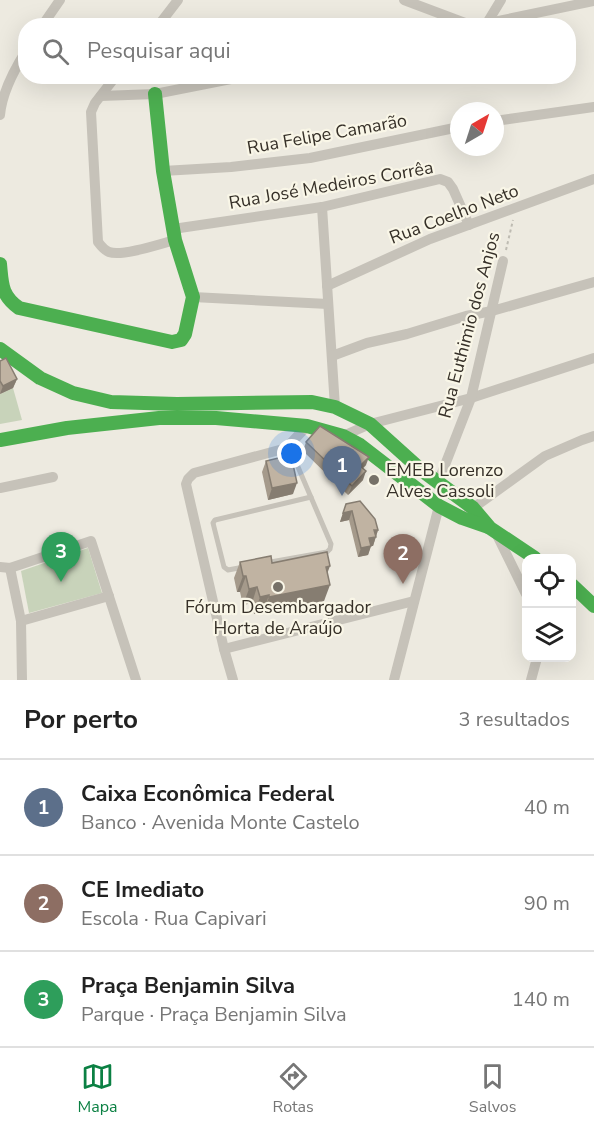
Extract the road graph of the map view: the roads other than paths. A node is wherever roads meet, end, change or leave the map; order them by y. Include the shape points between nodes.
1 (60, 0) edge
2 (178, 0) edge
3 (404, 0) edge
4 (501, 0) edge
5 (594, 1) edge
6 (48, 18) edge
7 (164, 18) edge
8 (452, 18) edge
9 (490, 18) edge
10 (511, 18) edge
11 (18, 64) edge
12 (110, 84) edge
13 (206, 84) edge
14 (155, 94) junction
15 (101, 96) junction
16 (594, 107) edge
17 (0, 115) edge
18 (504, 119) edge
19 (450, 129) edge
20 (163, 171) junction
21 (594, 179) edge
22 (322, 207) junction
23 (469, 225) junction
24 (174, 235) junction
25 (503, 261) road end
26 (0, 264) edge
27 (594, 282) edge
28 (327, 286) junction
29 (193, 297) junction
30 (328, 304) junction
31 (492, 311) junction
32 (0, 349) edge
33 (332, 356) junction
34 (594, 358) edge
35 (471, 398) junction
36 (216, 403) junction
37 (177, 404) junction
38 (335, 406) junction
39 (213, 418) junction
40 (370, 424) junction
41 (307, 426) junction
42 (343, 436) junction
43 (594, 436) edge
44 (0, 440) edge
45 (292, 442) junction
46 (53, 477) dead end
47 (438, 483) junction
48 (0, 488) edge
49 (311, 497) junction
50 (439, 506) junction
51 (467, 513) junction
52 (493, 530) junction
53 (526, 554) edge
54 (261, 564) edge
55 (250, 566) edge
56 (5, 567) edge
57 (522, 579) edge
58 (576, 589) edge
59 (109, 596) junction
60 (414, 601) junction
61 (594, 606) edge
62 (21, 621) junction
63 (224, 649) junction
64 (536, 662) edge
65 (22, 680) edge
66 (136, 680) edge
67 (233, 680) edge
68 (394, 680) edge
69 (531, 680) edge

1 - 6 street
2 - 7 street
3 - 8 street
4 - 9 street
5 - 10 street
11 - 17 street
12 - 15 street
13 - 14 street
14 - 15 street
14 - 20 street
15 - 24 street, Rua José Medeiros Corrêa via 91,112 98,242 111,253 123,253
16 - 18 street
19 - 20 street, Rua Felipe Camarão via 310,158
20 - 24 street
21 - 23 street, Rua Coelho Neto
22 - 23 street, Rua José Medeiros Corrêa via 440,180 453,189
22 - 24 street, Rua José Medeiros Corrêa
22 - 28 street
23 - 28 street, Rua Coelho Neto
24 - 29 street
25 - 31 street, Rua Euthimio dos Anjos
26 - 29 street via 2,292 19,308 172,342 181,340 185,334
27 - 31 street
28 - 30 street
29 - 30 street
30 - 33 street
31 - 33 street via 367,343
31 - 35 street, Rua Euthimio dos Anjos
32 - 37 street via 40,378 73,393 111,402
33 - 38 street
34 - 35 street
35 - 40 street
35 - 47 street, Rua Euthimio dos Anjos
36 - 37 street
36 - 38 street via 312,402
36 - 39 street
37 - 39 street
38 - 40 street
39 - 41 street
39 - 44 street via 159,418
40 - 42 street
40 - 47 street
41 - 42 street
41 - 45 street
42 - 50 street
43 - 51 street via 545,456
45 - 49 lane
45 - 63 street via 283,449 194,473 186,484
46 - 48 street
47 - 51 street
49 - 54 lane via 330,549
49 - 55 lane via 215,520 224,567 228,570
50 - 51 street
50 - 60 street
51 - 52 street
52 - 53 street
52 - 57 street
56 - 59 street via 91,541
56 - 62 street
58 - 61 street
59 - 62 street
59 - 66 street
60 - 63 street
60 - 68 street
62 - 65 street
63 - 67 street
64 - 69 street

